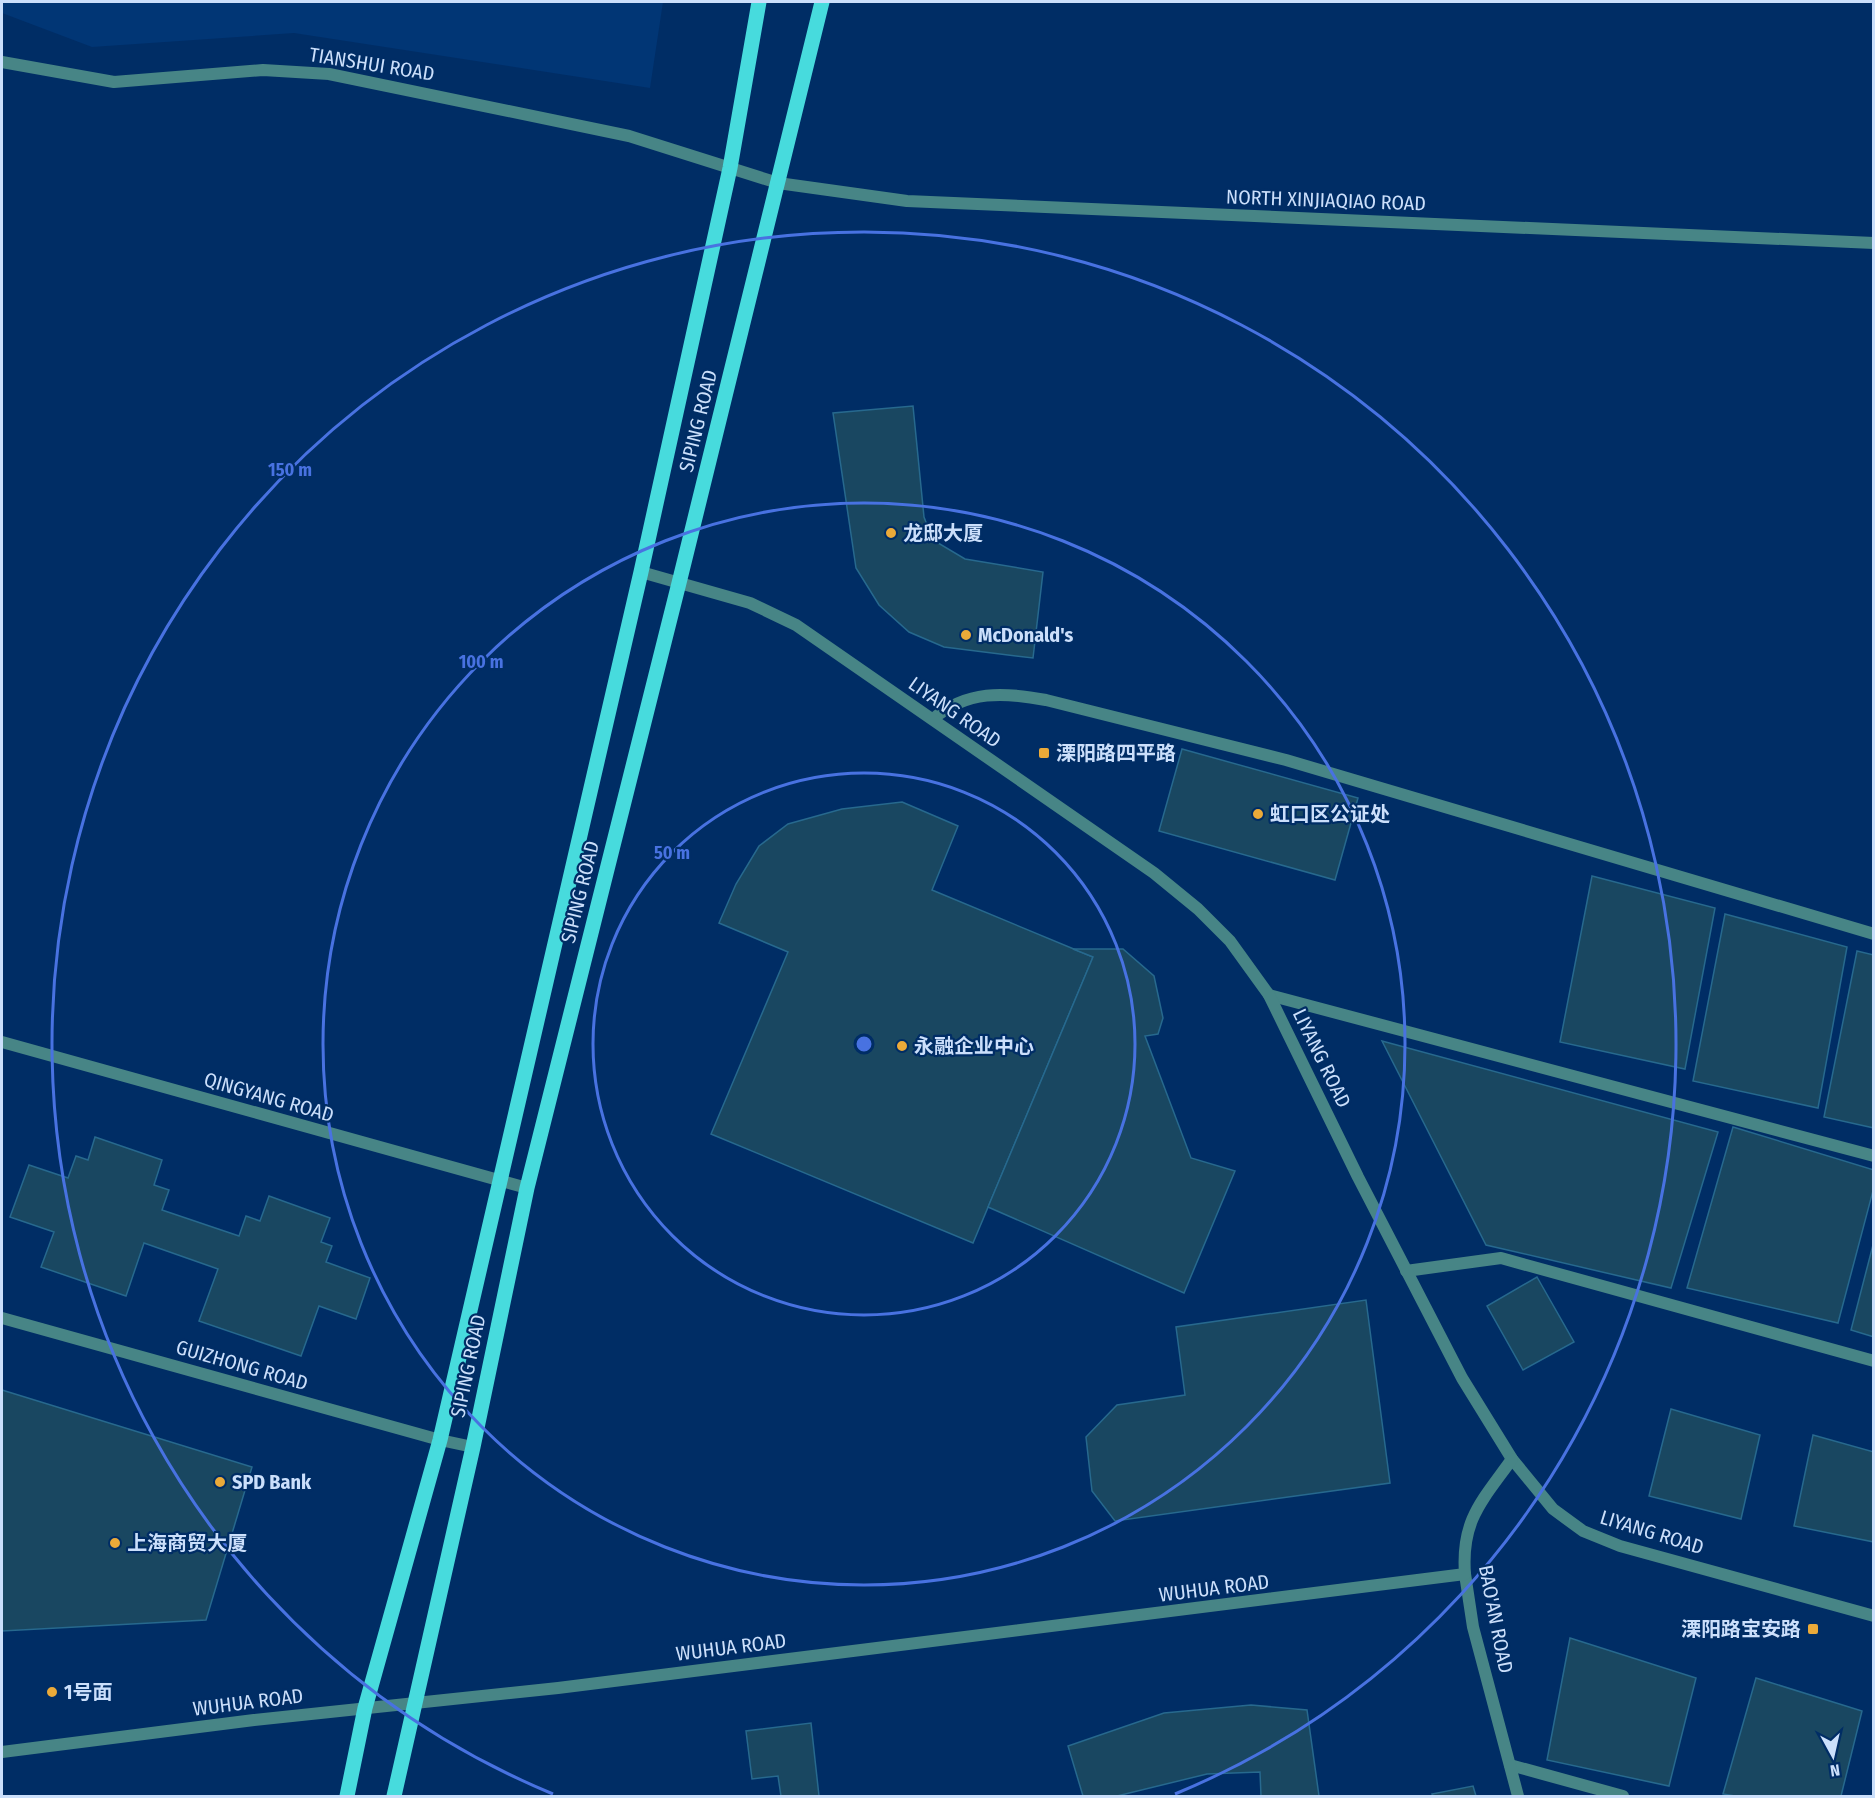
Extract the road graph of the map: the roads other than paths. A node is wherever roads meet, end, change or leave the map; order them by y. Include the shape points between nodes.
1 (759, 2) edge
2 (822, 2) edge
3 (2, 62) edge
4 (730, 168) junction
5 (778, 183) junction
6 (1874, 243) edge
7 (641, 572) junction
8 (680, 583) junction
9 (933, 719) junction
10 (1874, 934) edge
11 (1269, 995) junction
12 (2, 1042) edge
13 (1874, 1156) edge
14 (499, 1182) junction
15 (526, 1188) junction
16 (1406, 1270) junction
17 (2, 1318) edge
18 (1874, 1361) edge
19 (440, 1440) junction
20 (473, 1447) junction
21 (1512, 1459) junction
22 (1465, 1575) junction
23 (1874, 1616) edge
24 (414, 1705) junction
25 (365, 1708) junction
26 (2, 1752) edge
27 (1510, 1765) junction
28 (347, 1797) edge
29 (394, 1797) edge
30 (1518, 1797) edge
31 (1623, 1797) edge

1 - 4 main road, SIPING ROAD
2 - 5 main road, SIPING ROAD
3 - 4 street, TIANSHUI ROAD via 114,82 262,70 329,74 629,136
4 - 5 street, TIANSHUI ROAD
4 - 7 main road, SIPING ROAD
5 - 6 street, NORTH XINJIAQIAO ROAD via 907,201
5 - 8 main road, SIPING ROAD
7 - 8 street, LIYANG ROAD
7 - 14 main road, SIPING ROAD
8 - 9 street, LIYANG ROAD via 750,603 796,625
8 - 15 main road, SIPING ROAD
9 - 10 street via 948,706 991,694 1046,700 1286,760
9 - 11 street, LIYANG ROAD via 1110,841 1189,902 1230,941
11 - 13 street
11 - 16 street, LIYANG ROAD
12 - 14 street, QINGYANG ROAD
14 - 15 street, QINGYANG ROAD
14 - 19 main road, SIPING ROAD
15 - 20 main road, SIPING ROAD
16 - 18 street via 1501,1258
16 - 21 street, LIYANG ROAD via 1462,1378
17 - 19 street, GUIZHONG ROAD
19 - 20 street, GUIZHONG ROAD
19 - 25 main road, SIPING ROAD
20 - 24 main road, SIPING ROAD
21 - 22 street, BAO'AN ROAD via 1478,1506 1470,1524 1463,1552
21 - 23 street, LIYANG ROAD via 1553,1509 1584,1531 1620,1546
22 - 24 street, WUHUA ROAD
22 - 27 street, BAO'AN ROAD via 1473,1627
24 - 25 street, WUHUA ROAD
24 - 29 main road, SIPING ROAD
25 - 26 street, WUHUA ROAD
25 - 28 main road, SIPING ROAD
27 - 30 street, BAO'AN ROAD
27 - 31 street

